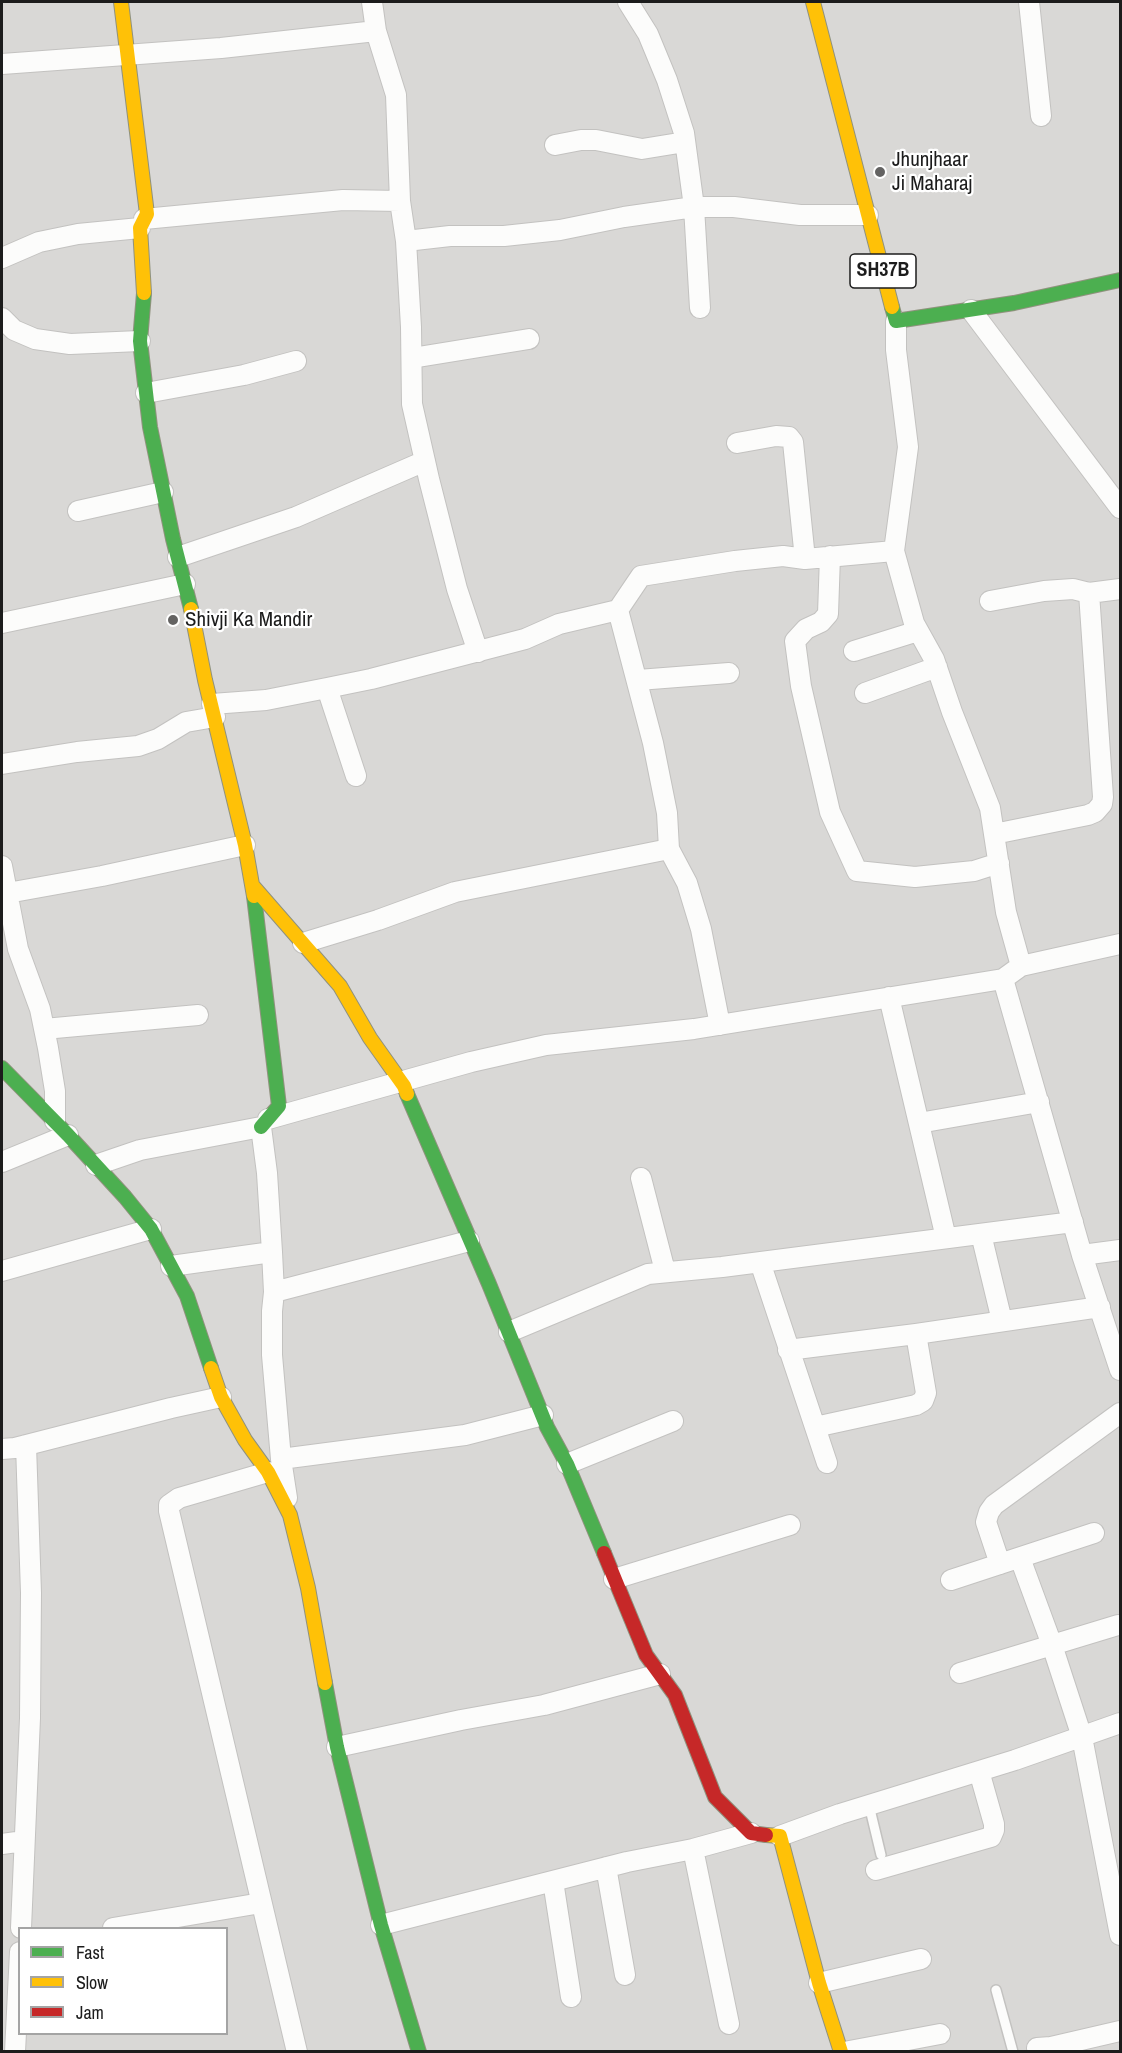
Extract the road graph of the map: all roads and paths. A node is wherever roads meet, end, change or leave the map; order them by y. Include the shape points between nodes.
1 (121, 2) edge
2 (372, 2) edge
3 (628, 2) edge
4 (813, 2) edge
5 (1029, 2) edge
6 (376, 31) junction
7 (128, 54) junction
8 (2, 64) edge
9 (1041, 116) dead end
10 (685, 142) junction
11 (555, 145) dead end
12 (400, 201) junction
13 (694, 207) junction
14 (868, 215) junction
15 (142, 223) junction
16 (406, 241) junction
17 (2, 258) edge
18 (1120, 280) edge
19 (700, 308) dead end
20 (971, 310) junction
21 (2, 318) edge
22 (896, 321) junction
23 (529, 339) dead end
24 (140, 341) junction
25 (412, 358) junction
26 (296, 362) dead end
27 (146, 393) junction
28 (737, 443) dead end
29 (425, 461) junction
30 (164, 492) junction
31 (1120, 508) edge
32 (78, 511) dead end
33 (894, 550) junction
34 (830, 556) junction
35 (178, 557) junction
36 (805, 559) junction
37 (185, 584) junction
38 (1120, 589) edge
39 (1089, 593) junction
40 (990, 601) dead end
41 (618, 610) junction
42 (2, 623) edge
43 (918, 631) junction
44 (854, 651) dead end
45 (478, 652) junction
46 (937, 667) junction
47 (729, 673) dead end
48 (638, 680) junction
49 (327, 688) junction
50 (865, 693) dead end
51 (213, 711) junction
52 (2, 764) edge
53 (356, 776) dead end
54 (994, 834) junction
55 (245, 844) junction
56 (669, 849) junction
57 (999, 863) junction
58 (2, 866) edge
59 (252, 885) junction
60 (4, 893) edge
61 (303, 943) junction
62 (1120, 944) edge
63 (1021, 966) junction
64 (1003, 979) junction
65 (889, 997) junction
66 (198, 1015) dead end
67 (720, 1025) junction
68 (44, 1029) junction
69 (2, 1068) edge
70 (401, 1081) junction
71 (1039, 1102) junction
72 (54, 1121) junction
73 (264, 1123) junction
74 (919, 1123) junction
75 (68, 1135) junction
76 (2, 1162) edge
77 (96, 1165) junction
78 (641, 1178) dead end
79 (1073, 1222) junction
80 (151, 1229) junction
81 (981, 1234) junction
82 (946, 1238) junction
83 (469, 1241) junction
84 (1120, 1250) edge
85 (272, 1252) junction
86 (1082, 1255) junction
87 (760, 1262) junction
88 (171, 1266) junction
89 (2, 1271) edge
90 (665, 1271) junction
91 (274, 1292) junction
92 (1100, 1307) junction
93 (1002, 1321) junction
94 (509, 1332) junction
95 (916, 1334) junction
96 (788, 1350) junction
97 (1120, 1370) edge
98 (221, 1397) junction
99 (1120, 1413) edge
100 (543, 1415) junction
101 (673, 1421) dead end
102 (815, 1427) junction
103 (26, 1445) junction
104 (2, 1449) edge
105 (827, 1462) dead end
106 (567, 1464) junction
107 (275, 1466) junction
108 (290, 1515) joint
109 (790, 1525) dead end
110 (1094, 1533) dead end
111 (1020, 1557) junction
112 (1000, 1564) junction
113 (614, 1579) junction
114 (951, 1580) dead end
115 (1118, 1625) dead end
116 (1052, 1645) junction
117 (960, 1673) dead end
118 (660, 1674) junction
119 (1120, 1723) edge
120 (1082, 1737) junction
121 (337, 1747) junction
122 (979, 1771) junction
123 (868, 1805) junction
124 (751, 1833) junction
125 (780, 1836) junction
126 (24, 1841) junction
127 (2, 1844) edge
128 (693, 1849) junction
129 (878, 1862) joint
130 (606, 1867) junction
131 (552, 1881) junction
132 (261, 1903) junction
133 (1118, 1910) edge
134 (381, 1925) junction
135 (21, 1927) edge
136 (124, 1927) edge
137 (1120, 1935) edge
138 (921, 1959) dead end
139 (625, 1975) dead end
140 (819, 1983) junction
141 (996, 1990) dead end
142 (18, 1992) edge
143 (571, 1997) dead end
144 (729, 2024) dead end
145 (1120, 2031) edge
146 (940, 2034) dead end
147 (1047, 2049) edge
148 (413, 2050) edge
149 (15, 2052) edge
150 (297, 2052) edge
151 (842, 2052) edge
152 (1013, 2052) edge

1 - 7 street
2 - 6 street
3 - 10 street via 648,33
4 - 14 street, SH37B
5 - 9 street
6 - 7 street
6 - 12 street via 396,95
7 - 8 street
7 - 15 street via 147,214
10 - 11 street via 642,149 596,140
10 - 13 street
12 - 15 street via 343,200
12 - 16 street
13 - 14 street
13 - 16 street via 560,230
13 - 19 street
14 - 22 street, SH37B
15 - 17 street via 39,242
15 - 24 street via 144,289
16 - 25 street
18 - 20 street, SH37B
20 - 22 street, SH37B
20 - 31 street
21 - 24 street via 14,330 35,339 70,344
22 - 33 street via 908,447
23 - 25 street
24 - 27 street
25 - 29 street via 412,404
26 - 27 street
27 - 30 street
28 - 36 street via 784,436 793,442
29 - 35 street via 296,517
29 - 45 street via 457,589
30 - 32 street
30 - 35 street
33 - 34 street
33 - 43 street
34 - 36 street
34 - 57 street via 828,615 795,641 801,686 830,812 857,871 915,877 974,871
35 - 37 street
36 - 41 street via 783,556 641,576
37 - 42 street
37 - 51 street
38 - 39 street
39 - 40 street via 1064,589
39 - 54 street via 1102,804 1088,815
41 - 45 street via 559,624 525,639
41 - 48 street
43 - 44 street
43 - 46 street
45 - 49 street
46 - 50 street
46 - 54 street via 990,808
47 - 48 street
48 - 56 street via 667,813
49 - 51 street
49 - 53 street
51 - 52 street via 138,746
51 - 55 street
54 - 57 street
55 - 59 street
55 - 60 street
56 - 61 street via 455,892
56 - 67 street via 687,883 701,929
57 - 63 street via 1006,912
58 - 60 street
59 - 61 street
59 - 73 street via 279,1106
60 - 68 street
61 - 70 street via 340,986
62 - 63 street
63 - 64 street
64 - 65 street
64 - 71 street
65 - 67 street
65 - 74 street
66 - 68 street
67 - 70 street via 546,1045
68 - 72 street via 55,1091
69 - 72 street
70 - 73 street
70 - 83 street
71 - 74 street
71 - 79 street
72 - 75 street
73 - 77 street via 140,1150
73 - 85 street
74 - 82 street
75 - 76 street
75 - 77 street
77 - 80 street
78 - 90 street
79 - 81 street
79 - 86 street
80 - 88 street
80 - 89 street
81 - 82 street
81 - 93 street
82 - 87 street
83 - 91 street
83 - 94 street
84 - 86 street
85 - 88 street
85 - 91 street
86 - 92 street
87 - 90 street
87 - 96 street
88 - 98 street via 187,1296
90 - 94 street via 629,1281
91 - 107 street
92 - 93 street
92 - 97 street
93 - 95 street
94 - 100 street
95 - 96 street
95 - 102 street via 926,1393 923,1401
96 - 102 street
98 - 103 street
98 - 107 street via 245,1440
99 - 112 street via 994,1505 987,1522
100 - 106 street
100 - 107 street via 465,1435
101 - 106 street
102 - 105 street
103 - 104 street
103 - 126 street via 31,1593
106 - 113 street
107 - 108 street
107 - 132 street via 179,1498 172,1501 169,1511
108 - 121 street via 308,1588
109 - 113 street
110 - 111 street
111 - 112 street
111 - 116 street
112 - 114 street
113 - 118 street via 646,1655
115 - 116 street
116 - 117 street
116 - 120 street
118 - 121 street via 544,1705
118 - 124 street via 675,1695 715,1797
119 - 120 street
120 - 122 street
120 - 133 street
121 - 134 street
122 - 123 street
122 - 129 street via 994,1824 991,1837
123 - 125 street
123 - 129 lane
124 - 125 street
124 - 128 street
125 - 140 street
126 - 127 street
126 - 135 street
128 - 130 street
128 - 144 street
130 - 131 street
130 - 139 street
131 - 134 street
131 - 143 street
132 - 136 street
132 - 150 street
133 - 137 street
134 - 148 street
138 - 140 street
140 - 151 street
141 - 152 lane
142 - 149 street
145 - 147 street
146 - 151 street

